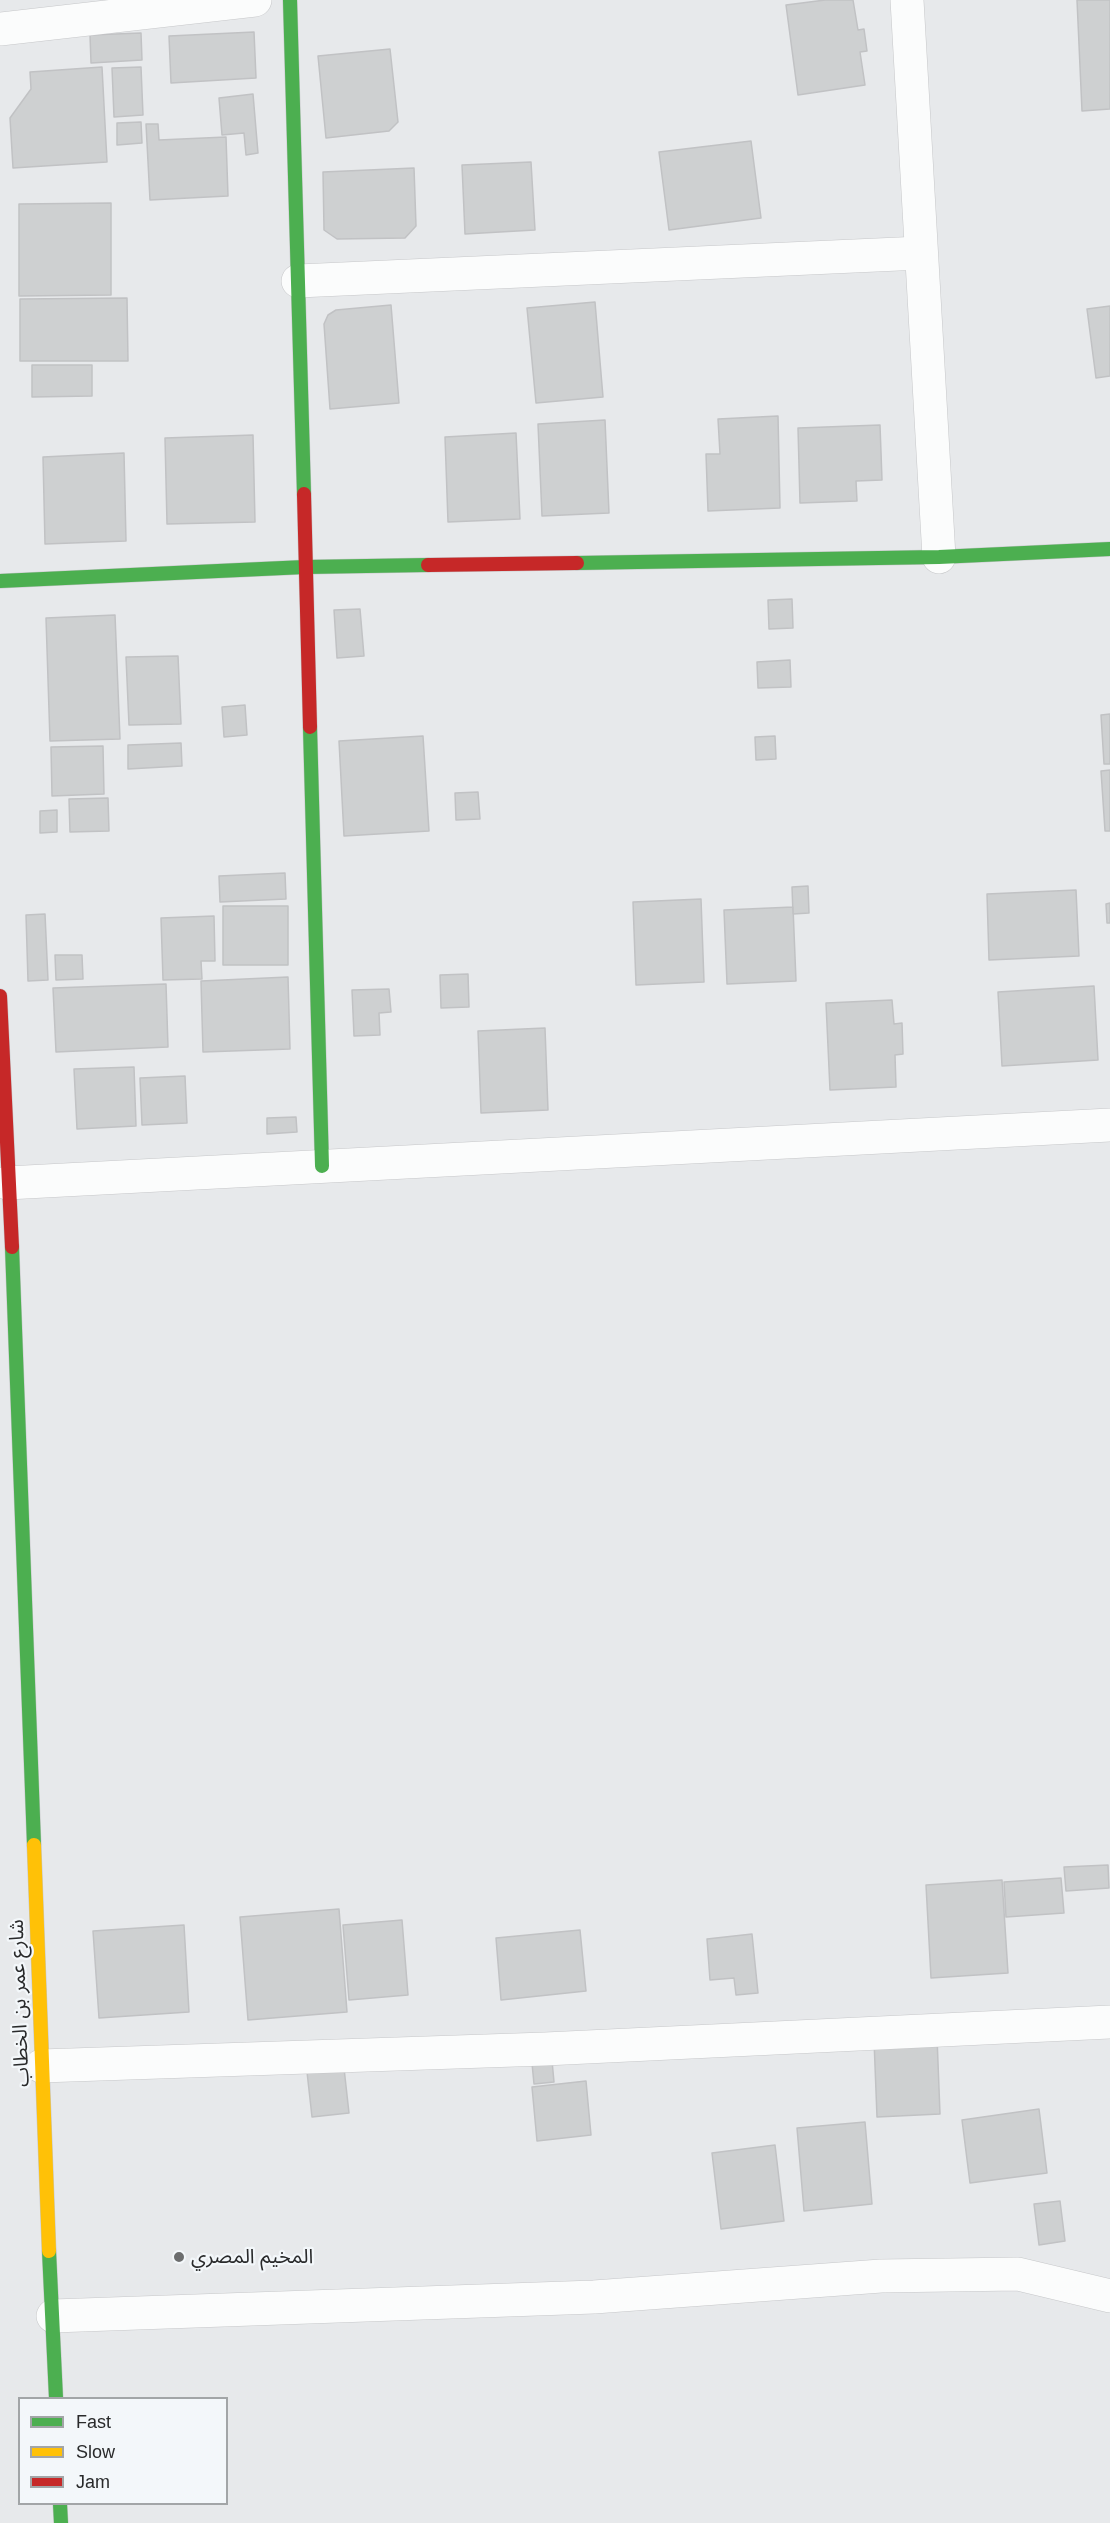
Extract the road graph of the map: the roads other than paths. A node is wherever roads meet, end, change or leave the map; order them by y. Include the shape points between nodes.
1 (255, 0) edge
2 (290, 0) edge
3 (907, 0) edge
4 (0, 29) edge
5 (921, 253) junction
6 (298, 281) junction
7 (1110, 549) edge
8 (939, 557) junction
9 (305, 567) junction
10 (0, 581) edge
11 (0, 996) edge
12 (1110, 1125) edge
13 (322, 1166) junction
14 (7, 1183) junction
15 (9, 1361) edge
16 (1110, 2022) edge
17 (42, 2066) junction
18 (1110, 2296) edge
19 (53, 2316) junction
20 (56, 2397) edge
21 (60, 2505) edge
22 (61, 2523) edge

1 - 4 street
2 - 6 street
3 - 5 street
5 - 6 street
5 - 8 street
6 - 9 street
7 - 8 street
8 - 9 street
9 - 10 street
9 - 13 street
11 - 14 street, شارع عمر بن الخطاب
12 - 13 street
13 - 14 street
14 - 15 street, شارع عمر بن الخطاب
15 - 17 street, شارع عمر بن الخطاب
16 - 17 street via 569,2048
17 - 19 street, شارع عمر بن الخطاب
18 - 19 street via 1018,2274 881,2276 594,2297
19 - 20 street, شارع عمر بن الخطاب
21 - 22 street

